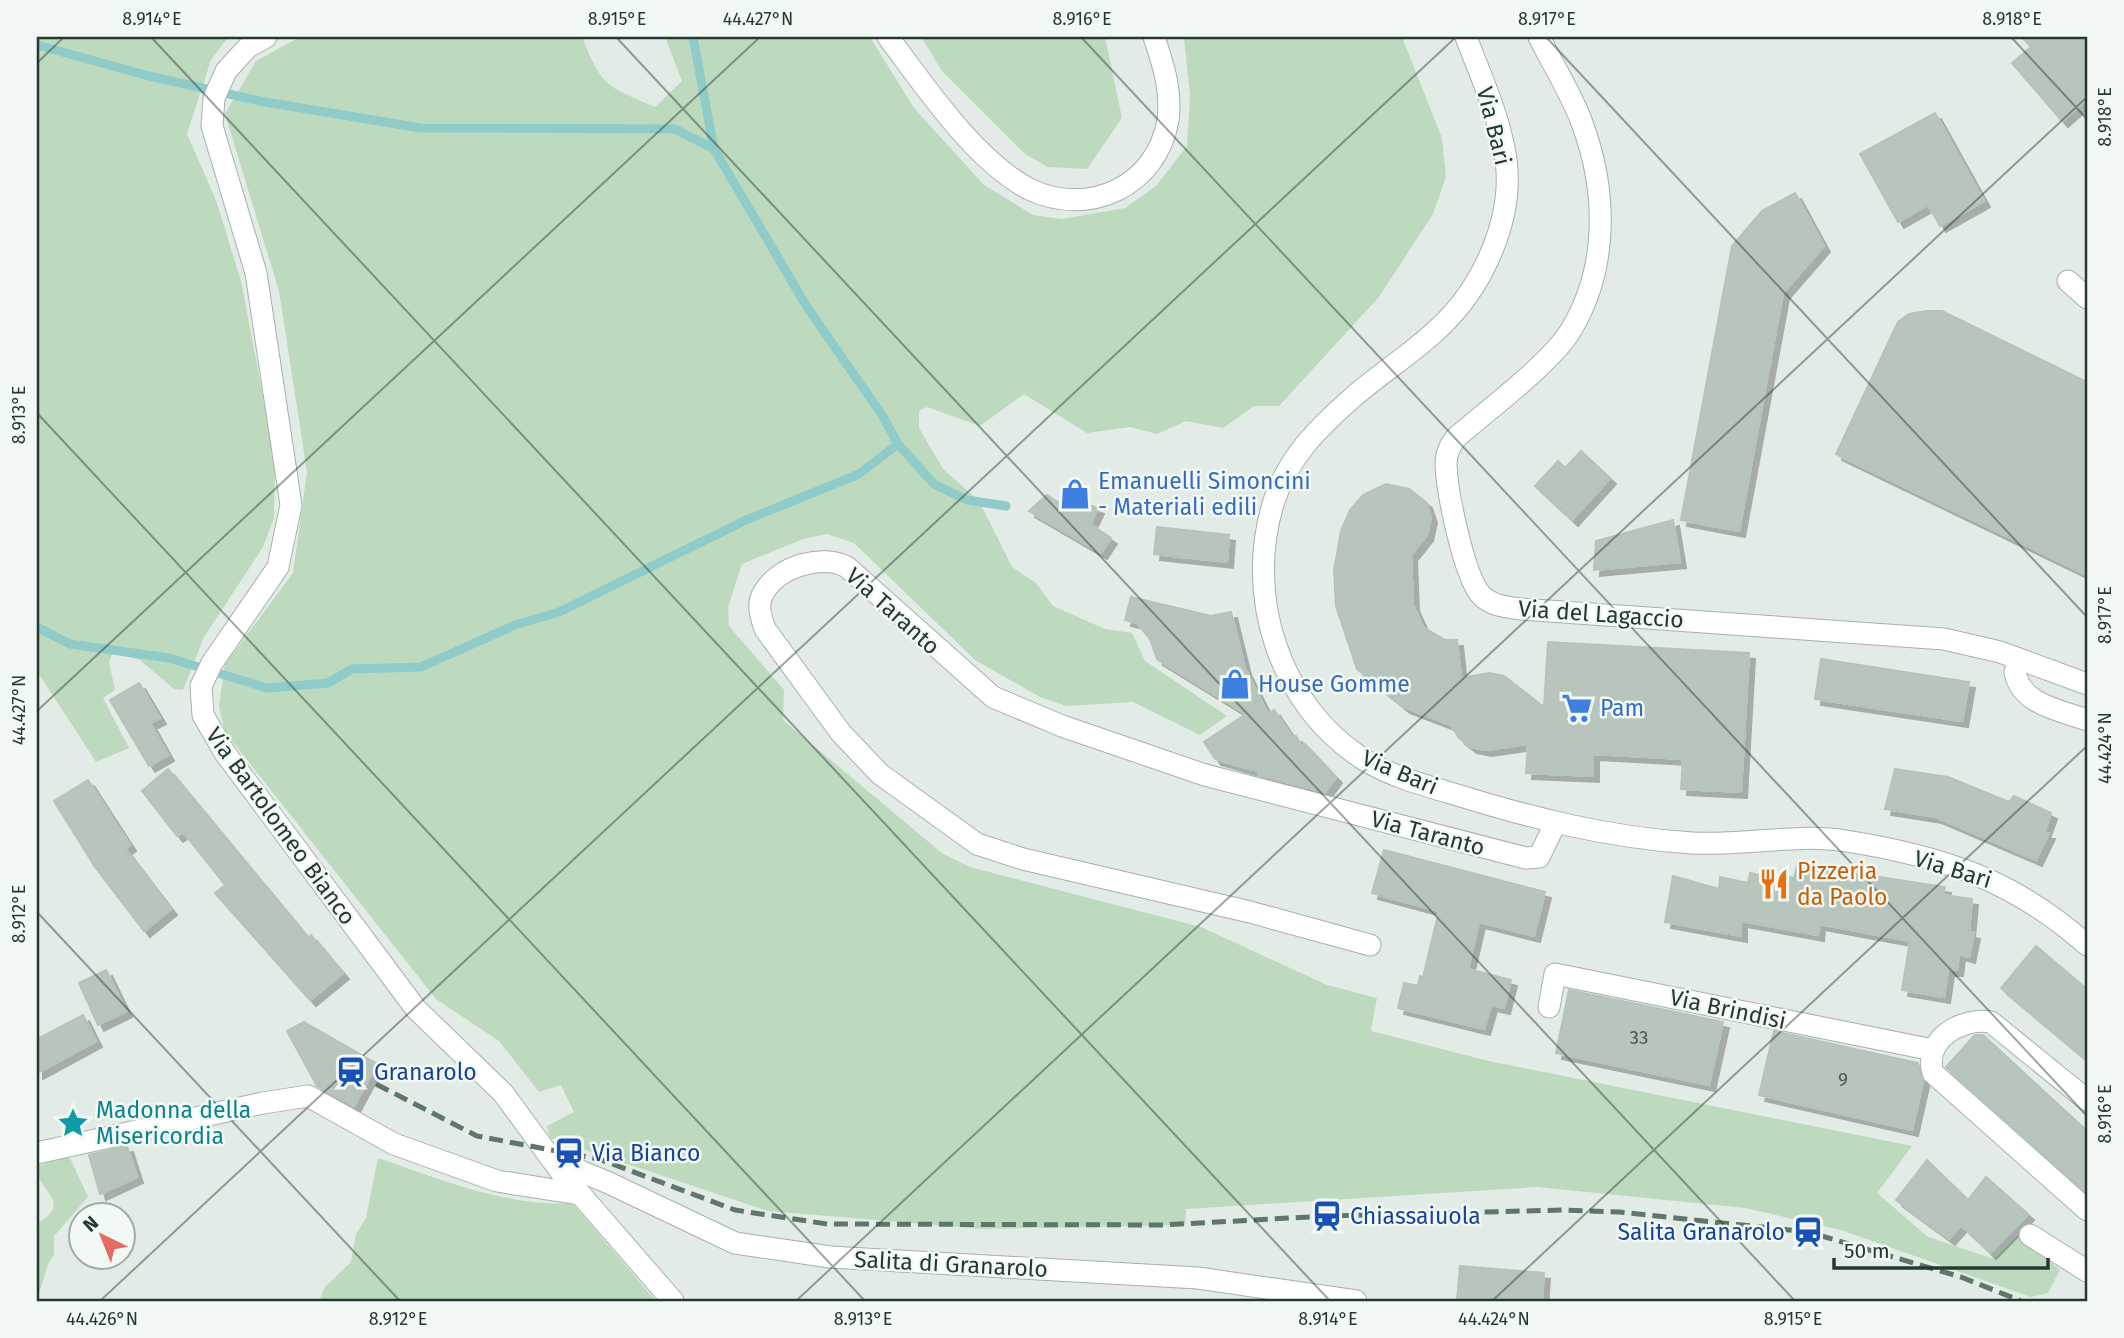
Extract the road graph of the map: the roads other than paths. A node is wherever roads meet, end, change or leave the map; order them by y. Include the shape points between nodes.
1 (266, 37) edge
2 (888, 37) edge
3 (1154, 37) edge
4 (1466, 37) edge
5 (1539, 37) edge
6 (2068, 281) dead end
7 (2087, 298) edge
8 (2019, 659) junction
9 (2087, 684) edge
10 (2087, 720) edge
11 (1555, 824) junction
12 (1370, 945) dead end
13 (2087, 945) edge
14 (1549, 1007) dead end
15 (1933, 1050) junction
16 (2087, 1100) edge
17 (37, 1153) edge
18 (561, 1172) junction
19 (579, 1194) junction
20 (2087, 1210) edge
21 (2030, 1235) dead end
22 (2087, 1271) edge
23 (673, 1301) edge
24 (1356, 1301) edge

1 - 18 street, Via Bartolomeo Bianco via 248,47 226,71 214,98 212,126 256,273 291,505 278,567 206,675 200,695 203,715 225,753 416,1010 503,1093
2 - 3 street via 934,99 1004,172 1030,189 1082,201 1110,196 1131,184 1161,146 1169,94
4 - 11 street, Via Bari via 1495,113 1507,161 1504,203 1492,249 1476,283 1444,324 1367,384 1299,450 1286,470 1266,528 1265,604 1278,654 1298,692 1327,728 1361,758 1433,788
5 - 8 street, Via del Lagaccio via 1582,121 1600,181 1601,232 1590,283 1570,331 1458,436 1447,452 1465,562 1480,594 1490,603 1521,609 1944,639
6 - 7 street
8 - 9 street, Via del Lagaccio
8 - 10 street via 2015,672 2022,692
11 - 12 street, Via Taranto via 1545,851 1539,857 1526,858 1205,775 993,697 834,560 797,567 763,592 759,610 765,629 841,733 880,774 977,844
11 - 13 street, Via Bari via 1694,843 1843,840 1926,858 1997,881 2055,917
14 - 15 street, Via Brindisi via 1555,974
15 - 16 street via 1940,1039 1962,1024 1991,1023
15 - 20 street via 1933,1073
17 - 19 street via 308,1096 407,1149 497,1181
18 - 19 street, Via Bartolomeo Bianco
18 - 24 street, Salita di Granarolo via 580,1171 734,1243 830,1257 1198,1278
19 - 23 street, Via Bartolomeo Bianco
21 - 22 street

